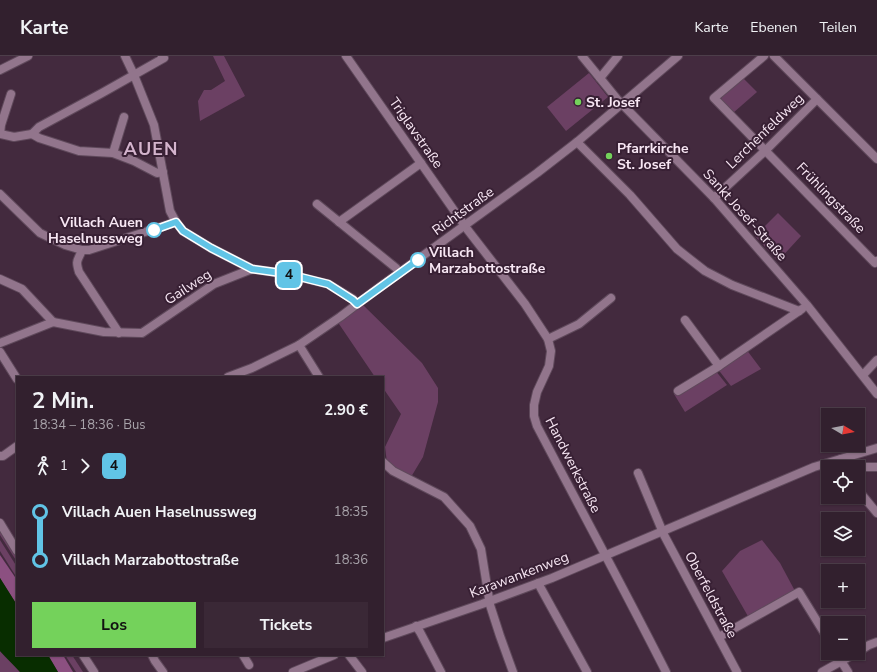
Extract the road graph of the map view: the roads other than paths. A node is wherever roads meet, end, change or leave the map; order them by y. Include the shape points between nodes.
1 (28, 56) edge
2 (125, 56) edge
3 (346, 56) edge
4 (582, 56) edge
5 (618, 56) edge
6 (678, 56) edge
7 (764, 56) edge
8 (774, 56) edge
9 (165, 57) edge
10 (0, 70) edge
11 (134, 75) junction
12 (600, 78) junction
13 (11, 94) dead end
14 (817, 99) junction
15 (622, 104) junction
16 (124, 117) dead end
17 (0, 134) edge
18 (32, 134) junction
19 (577, 142) junction
20 (766, 150) junction
21 (113, 153) junction
22 (877, 159) edge
23 (421, 163) junction
24 (163, 172) junction
25 (0, 194) edge
26 (714, 198) junction
27 (317, 204) dead end
28 (176, 222) junction
29 (339, 222) junction
30 (464, 225) junction
31 (82, 250) junction
32 (877, 261) edge
33 (252, 269) junction
34 (399, 273) junction
35 (0, 279) edge
36 (611, 298) dead end
37 (357, 304) junction
38 (807, 304) junction
39 (799, 311) junction
40 (685, 320) dead end
41 (53, 322) junction
42 (119, 333) junction
43 (548, 339) junction
44 (0, 343) edge
45 (298, 345) junction
46 (0, 352) edge
47 (877, 360) edge
48 (719, 366) junction
49 (231, 376) edge
50 (318, 376) edge
51 (863, 376) junction
52 (16, 377) edge
53 (678, 391) dead end
54 (877, 394) edge
55 (16, 447) edge
56 (877, 448) edge
57 (0, 456) edge
58 (849, 460) edge
59 (384, 463) edge
60 (821, 466) edge
61 (865, 467) edge
62 (877, 467) edge
63 (638, 473) dead end
64 (865, 498) edge
65 (877, 513) edge
66 (0, 523) edge
67 (662, 531) junction
68 (16, 549) edge
69 (606, 555) junction
70 (538, 583) junction
71 (490, 601) junction
72 (416, 626) junction
73 (821, 628) edge
74 (719, 637) junction
75 (384, 638) edge
76 (877, 642) edge
77 (865, 647) edge
78 (84, 656) edge
79 (152, 656) edge
80 (244, 656) edge
81 (332, 656) edge
82 (350, 656) edge
83 (845, 660) edge
84 (842, 662) junction
85 (249, 665) dead end
86 (94, 672) edge
87 (164, 672) edge
88 (294, 672) edge
89 (362, 672) edge
90 (441, 672) edge
91 (513, 672) edge
92 (587, 672) edge
93 (666, 672) edge
94 (737, 672) edge
95 (822, 672) edge
96 (848, 672) edge

1 - 10 street
2 - 11 street
3 - 23 street, Triglavstraße
4 - 12 street, Sankt Josef-Straße
5 - 12 street
6 - 15 street, Richtstraße
7 - 20 street, Frühlingstraße via 714,98
8 - 14 street
9 - 11 street
11 - 18 street via 39,127
11 - 24 street via 154,125
12 - 15 street, Sankt Josef-Straße
13 - 17 street
14 - 20 street, Lerchenfeldweg
14 - 22 street
15 - 19 street, Richtstraße
15 - 26 street, Sankt Josef-Straße
16 - 21 street
17 - 18 street via 14,137
18 - 21 street via 79,151
19 - 30 street, Richtstraße
19 - 39 street via 630,195 677,249 705,271 732,285
20 - 26 street, Lerchenfeldweg
20 - 32 street, Frühlingstraße via 875,263
21 - 24 street via 157,173
23 - 29 street
23 - 30 street, Triglavstraße
24 - 28 street via 170,211
25 - 31 street via 40,233
26 - 38 street, Sankt Josef-Straße
27 - 29 street
28 - 31 street
28 - 33 street via 183,231
29 - 34 street
30 - 34 street, Richtstraße
30 - 43 street, Handwerkstraße via 525,304
31 - 42 street via 76,262 79,272
33 - 37 street, Gailweg via 288,274 328,284
33 - 42 street, Gailweg via 214,284 142,333
34 - 37 street, Richtstraße
35 - 41 street via 22,289
36 - 43 street via 579,324
37 - 45 street, Richtstraße
38 - 39 street
38 - 51 street, Sankt Josef-Straße
39 - 48 street
40 - 48 street
41 - 42 street, Gailweg via 81,329
41 - 44 street
43 - 69 street, Handwerkstraße via 551,351 550,366 537,392 534,416
45 - 49 street, Richtstraße
45 - 50 street
46 - 52 street
47 - 51 street
48 - 53 street
51 - 54 street, Sankt Josef-Straße
55 - 57 street
56 - 58 street, Karawankenweg
59 - 71 street via 394,471 444,497 470,526 481,549
60 - 67 street, Karawankenweg
61 - 62 street
63 - 67 street
64 - 65 street
66 - 68 street
67 - 69 street, Karawankenweg
67 - 74 street, Oberfeldstraße
69 - 70 street, Karawankenweg
69 - 93 street, Handwerkstraße
70 - 71 street, Karawankenweg
70 - 92 street
71 - 72 street, Karawankenweg
71 - 91 street
72 - 75 street, Karawankenweg
72 - 90 street
73 - 74 street via 799,592
74 - 94 street, Oberfeldstraße
76 - 77 street
78 - 86 street
79 - 87 street
80 - 85 street
81 - 88 street
82 - 89 street
83 - 84 street
84 - 95 street
84 - 96 street

